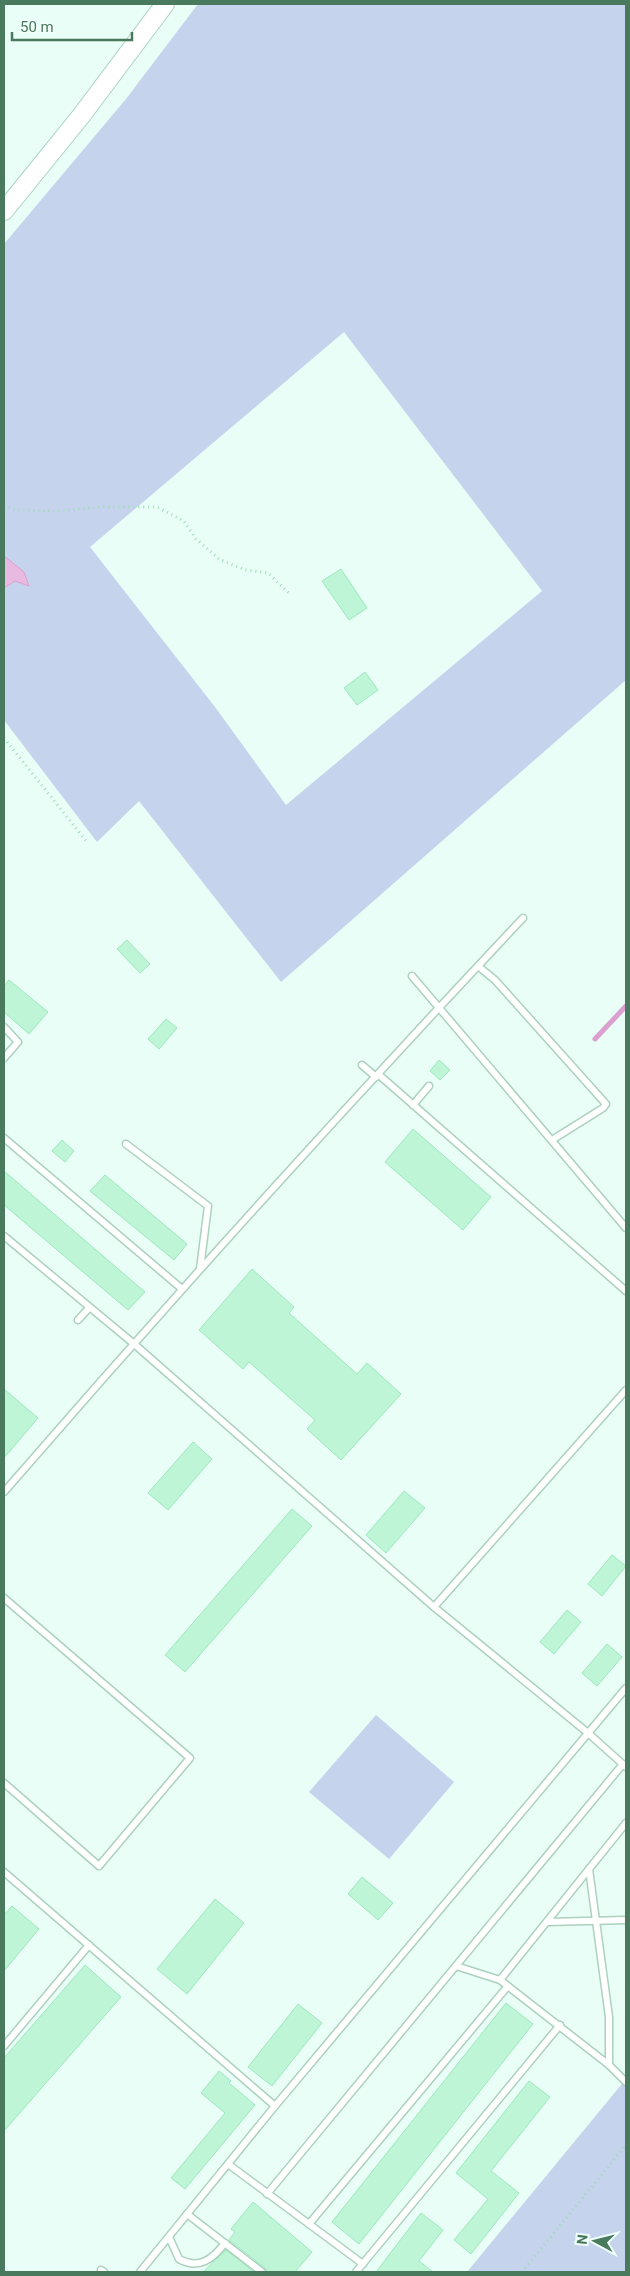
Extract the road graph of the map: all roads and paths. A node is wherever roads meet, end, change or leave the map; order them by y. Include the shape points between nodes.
1 (166, 4) edge
2 (4, 211) edge
3 (4, 506) edge
4 (291, 595) dead end
5 (4, 738) edge
6 (87, 842) dead end
7 (523, 918) dead end
8 (478, 966) junction
9 (412, 976) dead end
10 (439, 1007) junction
11 (4, 1027) edge
12 (4, 1058) edge
13 (362, 1065) dead end
14 (377, 1076) junction
15 (429, 1086) dead end
16 (413, 1105) junction
17 (4, 1138) edge
18 (552, 1140) junction
19 (126, 1144) dead end
20 (626, 1228) edge
21 (4, 1236) edge
22 (200, 1270) junction
23 (182, 1289) junction
24 (626, 1291) edge
25 (89, 1308) junction
26 (78, 1320) dead end
27 (133, 1343) junction
28 (626, 1390) edge
29 (4, 1492) edge
30 (4, 1598) edge
31 (434, 1607) junction
32 (626, 1688) edge
33 (588, 1733) junction
34 (625, 1766) edge
35 (4, 1783) edge
36 (626, 1823) edge
37 (589, 1869) junction
38 (4, 1872) edge
39 (626, 1920) edge
40 (597, 1921) junction
41 (547, 1922) junction
42 (89, 1945) junction
43 (456, 1966) junction
44 (500, 1980) junction
45 (508, 1986) junction
46 (560, 2025) junction
47 (4, 2046) edge
48 (609, 2065) junction
49 (626, 2082) edge
50 (275, 2106) junction
51 (626, 2145) edge
52 (228, 2164) junction
53 (267, 2194) junction
54 (187, 2214) junction
55 (309, 2224) junction
56 (169, 2237) junction
57 (225, 2244) junction
58 (363, 2264) junction
59 (140, 2272) edge
60 (262, 2272) edge
61 (356, 2272) edge
62 (522, 2272) edge

1 - 2 street
3 - 4 path via 17,510 56,511 156,507 184,521 196,539 219,559 245,570 268,573
5 - 6 path
7 - 8 lane
8 - 10 lane
8 - 18 lane via 495,980 606,1104
9 - 10 lane
10 - 14 lane
10 - 18 lane
11 - 12 lane via 18,1042
13 - 14 lane
14 - 16 lane
14 - 22 lane
15 - 16 lane
16 - 24 lane
17 - 23 lane
18 - 20 lane
19 - 22 lane via 208,1206
21 - 25 lane
22 - 23 lane
23 - 27 lane
25 - 26 lane
25 - 27 lane
27 - 29 lane
27 - 31 lane
28 - 31 lane
30 - 35 lane via 190,1758 99,1866
31 - 33 lane
32 - 33 lane
33 - 34 lane
33 - 50 lane
34 - 43 lane
36 - 37 lane
37 - 40 lane
37 - 41 lane
38 - 42 lane
39 - 40 lane
40 - 41 lane
40 - 48 lane via 609,2017
41 - 44 lane
42 - 47 lane
42 - 50 lane
43 - 44 lane
43 - 53 lane
44 - 45 lane
45 - 46 lane
45 - 55 lane
46 - 48 lane
46 - 58 lane
48 - 49 lane
50 - 52 lane
51 - 62 path
52 - 53 lane
52 - 54 lane
53 - 55 lane
54 - 56 lane
54 - 57 lane
55 - 58 lane
56 - 57 lane via 180,2259 193,2264 207,2261
56 - 59 lane
57 - 60 lane
58 - 61 lane

